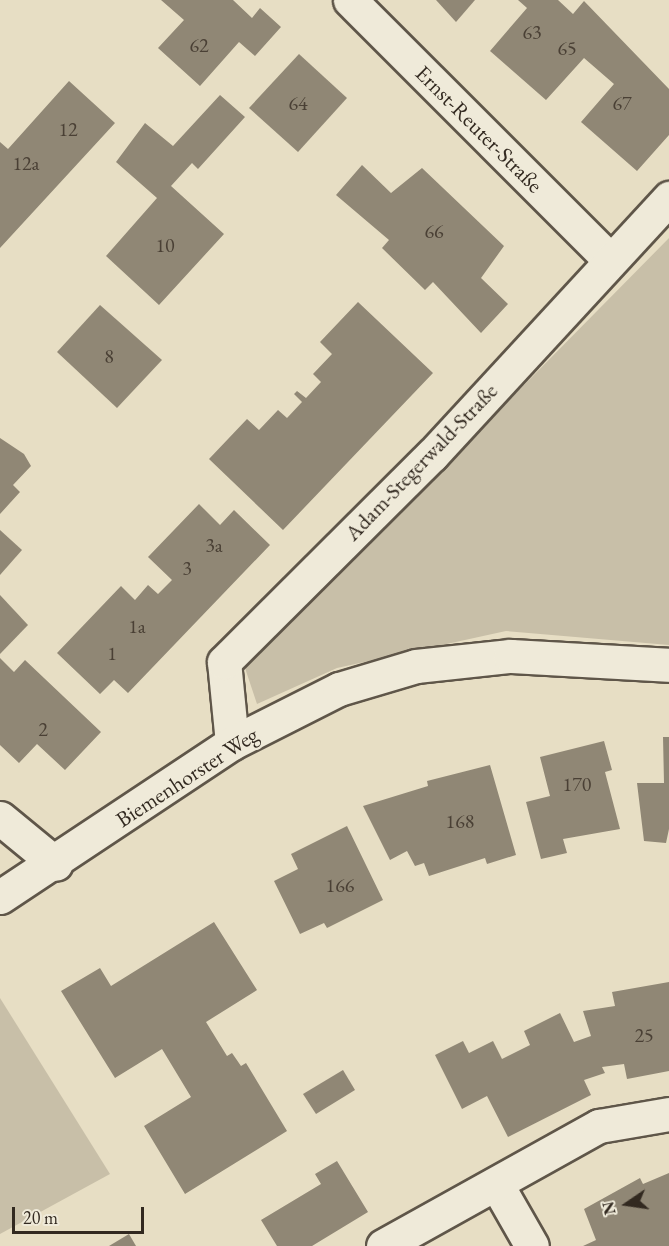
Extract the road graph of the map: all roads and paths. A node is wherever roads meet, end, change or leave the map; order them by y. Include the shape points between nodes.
1 (350, 0) edge
2 (669, 198) edge
3 (609, 259) junction
4 (669, 665) edge
5 (232, 743) junction
6 (0, 818) edge
7 (56, 864) junction
8 (0, 897) edge
9 (669, 1114) edge
10 (497, 1185) junction
11 (383, 1246) edge
12 (532, 1246) edge

1 - 3 street, Ernst-Reuter-Straße
2 - 3 street, Adam-Stegerwald-Straße
3 - 5 street, Adam-Stegerwald-Straße via 432,455 224,662
4 - 5 street, Biemenhorster Weg via 510,656 416,666 339,689
5 - 7 street, Biemenhorster Weg
6 - 7 street
7 - 8 street, Biemenhorster Weg
9 - 10 street via 599,1126
10 - 11 street
10 - 12 street

